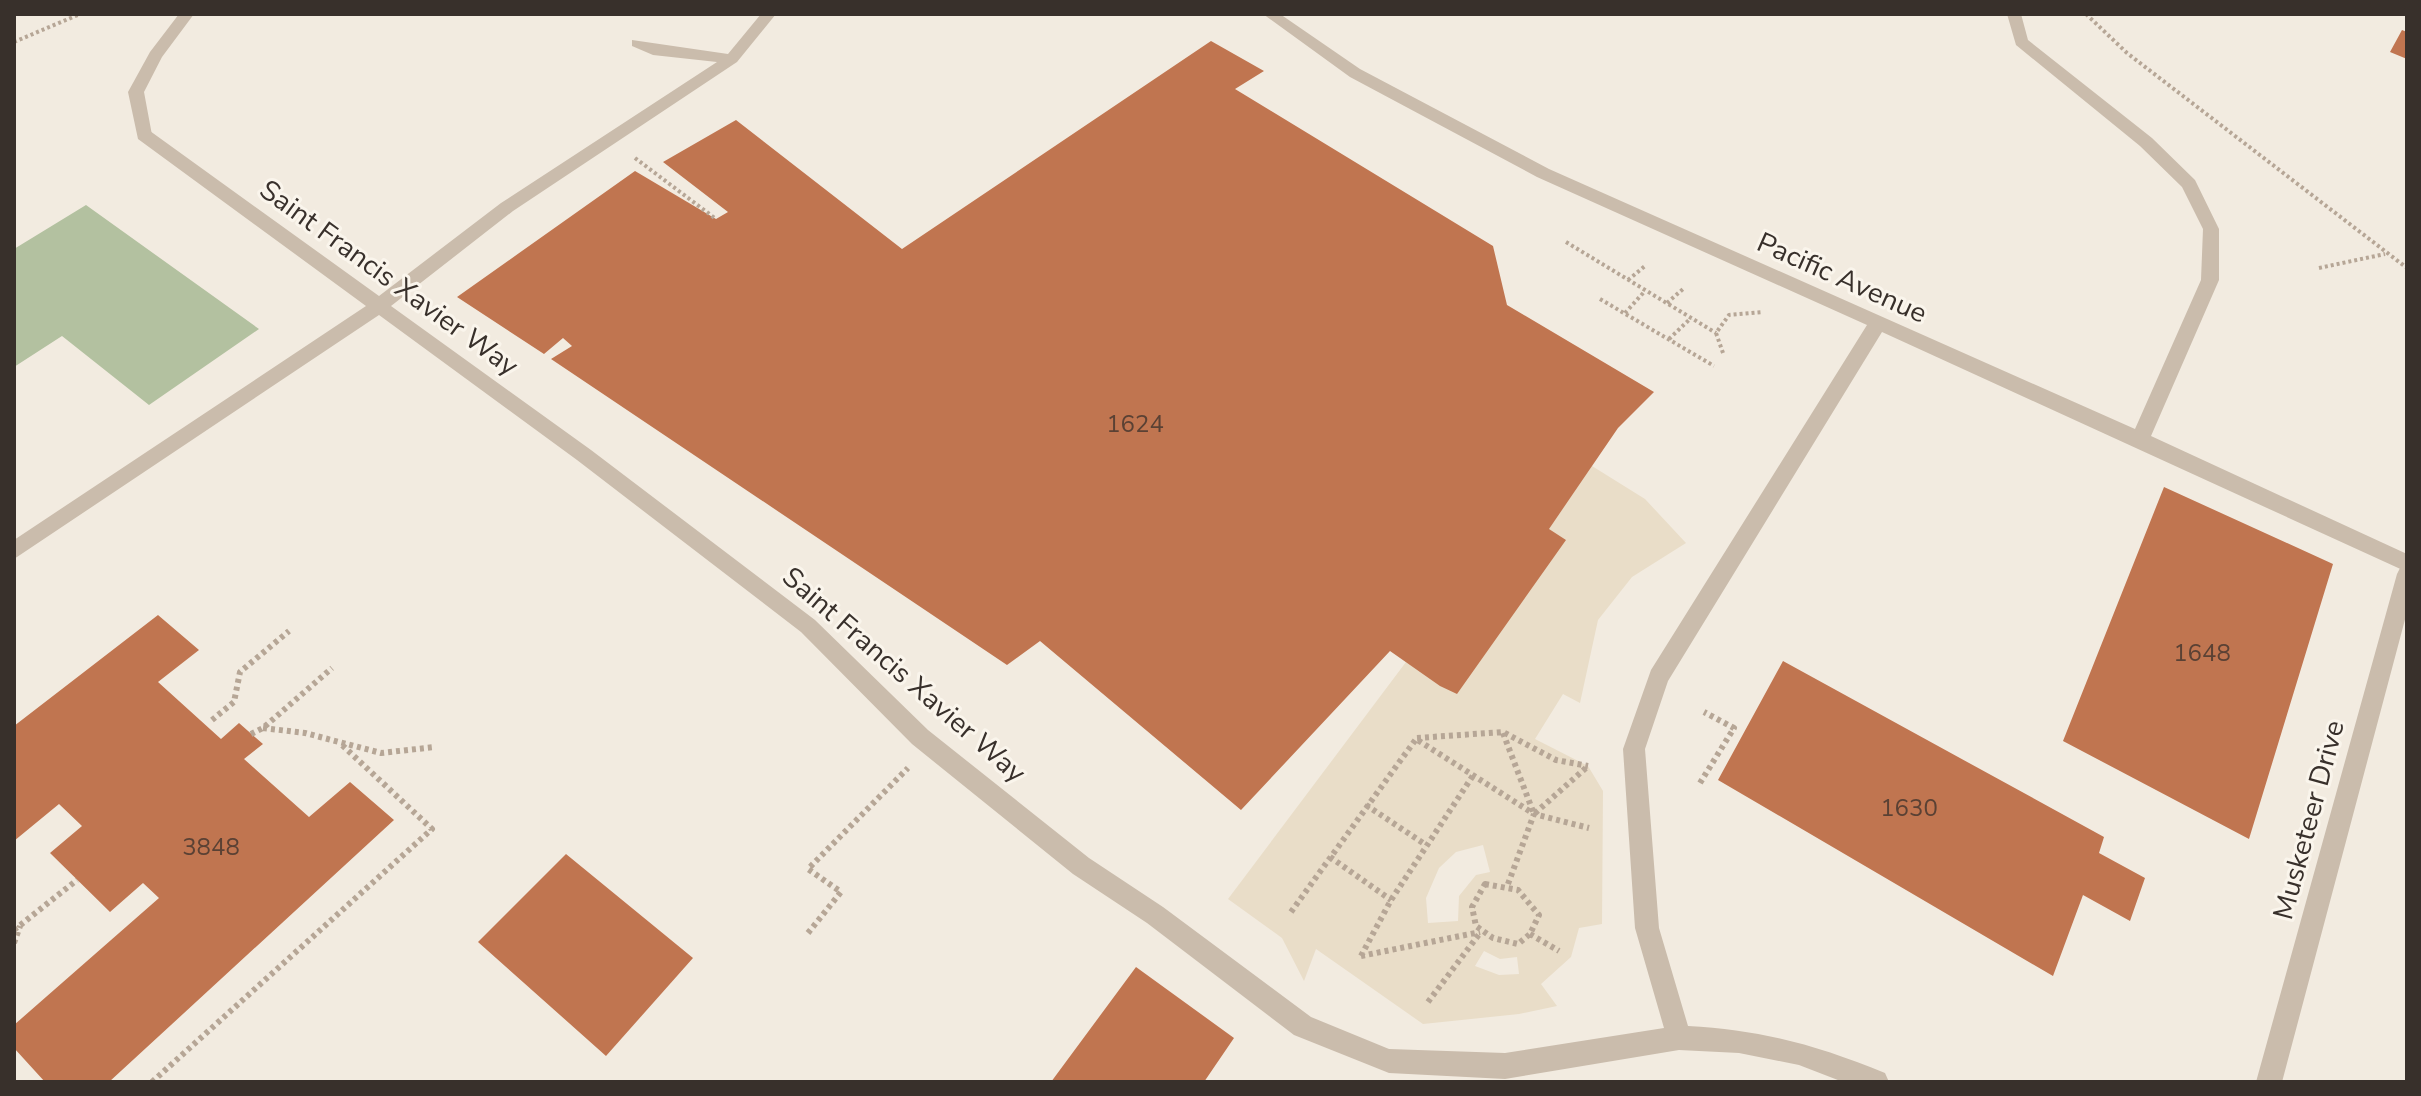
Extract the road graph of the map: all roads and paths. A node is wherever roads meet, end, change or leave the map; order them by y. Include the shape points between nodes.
1 (80, 14) edge
2 (187, 14) edge
3 (769, 14) edge
4 (1270, 14) edge
5 (2014, 14) edge
6 (2086, 14) edge
7 (14, 42) edge
8 (637, 43) dead end
9 (732, 59) junction
10 (635, 157) dead end
11 (716, 219) dead end
12 (1566, 242) dead end
13 (2386, 254) junction
14 (1645, 266) dead end
15 (2319, 268) dead end
16 (2407, 268) edge
17 (1628, 280) junction
18 (1683, 289) dead end
19 (1645, 291) junction
20 (1600, 299) dead end
21 (1667, 303) junction
22 (377, 307) junction
23 (1762, 312) dead end
24 (1625, 313) junction
25 (1691, 318) junction
26 (1878, 323) junction
27 (1716, 333) junction
28 (1669, 339) junction
29 (1723, 353) dead end
30 (1714, 366) dead end
31 (2140, 439) junction
32 (14, 551) edge
33 (2407, 563) edge
34 (2407, 574) edge
35 (289, 631) dead end
36 (332, 668) dead end
37 (1704, 712) dead end
38 (212, 720) dead end
39 (263, 728) junction
40 (1503, 732) junction
41 (251, 734) dead end
42 (1416, 739) junction
43 (342, 745) junction
44 (435, 747) dead end
45 (909, 766) dead end
46 (1474, 774) junction
47 (1700, 783) dead end
48 (1366, 805) junction
49 (1534, 814) junction
50 (1589, 828) dead end
51 (1426, 845) junction
52 (1330, 857) junction
53 (77, 880) dead end
54 (1508, 884) junction
55 (1391, 900) junction
56 (1291, 912) dead end
57 (21, 924) junction
58 (14, 930) edge
59 (1480, 932) junction
60 (808, 933) dead end
61 (1530, 934) junction
62 (14, 943) edge
63 (1559, 951) dead end
64 (1428, 1002) dead end
65 (1679, 1038) junction
66 (152, 1082) edge
67 (1876, 1082) edge
68 (2269, 1082) edge

1 - 7 path
2 - 22 street, Saint Francis Xavier Way via 155,55 136,92 144,135
3 - 9 street
4 - 26 street, Pacific Avenue via 1355,73 1543,173
5 - 31 street via 2021,42 2146,142 2189,184 2211,229 2210,280
6 - 13 path via 2127,53
8 - 9 street via 653,50
9 - 22 street via 507,207
10 - 11 path
12 - 17 path
13 - 15 path
13 - 16 path
14 - 17 path
17 - 19 path
18 - 21 path
19 - 21 path
19 - 24 path
20 - 24 path
21 - 25 path
22 - 32 street
22 - 65 street, Saint Francis Xavier Way via 584,455 808,626 920,737 1081,866 1303,1026 1389,1061 1505,1066
23 - 27 path via 1729,315
24 - 28 path
25 - 27 path
25 - 28 path
26 - 31 street, Pacific Avenue
26 - 65 street via 1659,677 1634,749 1647,928
27 - 29 path
28 - 30 path
31 - 33 street, Pacific Avenue
34 - 68 street, Musketeer Drive
35 - 38 path via 240,672 234,702
36 - 39 path
37 - 47 path via 1734,728
39 - 41 path
39 - 43 path
40 - 42 path
40 - 49 path
40 - 49 path via 1556,760 1588,766
42 - 46 path
42 - 48 path
43 - 44 path via 381,753
43 - 66 path via 432,829
45 - 60 path via 808,869 841,892
46 - 49 path
46 - 51 path
48 - 51 path
48 - 52 path
49 - 50 path
49 - 54 path
51 - 55 path
52 - 55 path
52 - 56 path
53 - 57 path
54 - 59 path via 1485,884 1473,897 1471,917
54 - 61 path via 1528,896 1539,915
55 - 59 path via 1361,956
57 - 58 path
57 - 62 path
59 - 61 path via 1500,943 1518,944
59 - 64 path
61 - 63 path
65 - 67 street, Saint Francis Xavier Way via 1739,1041 1799,1053

